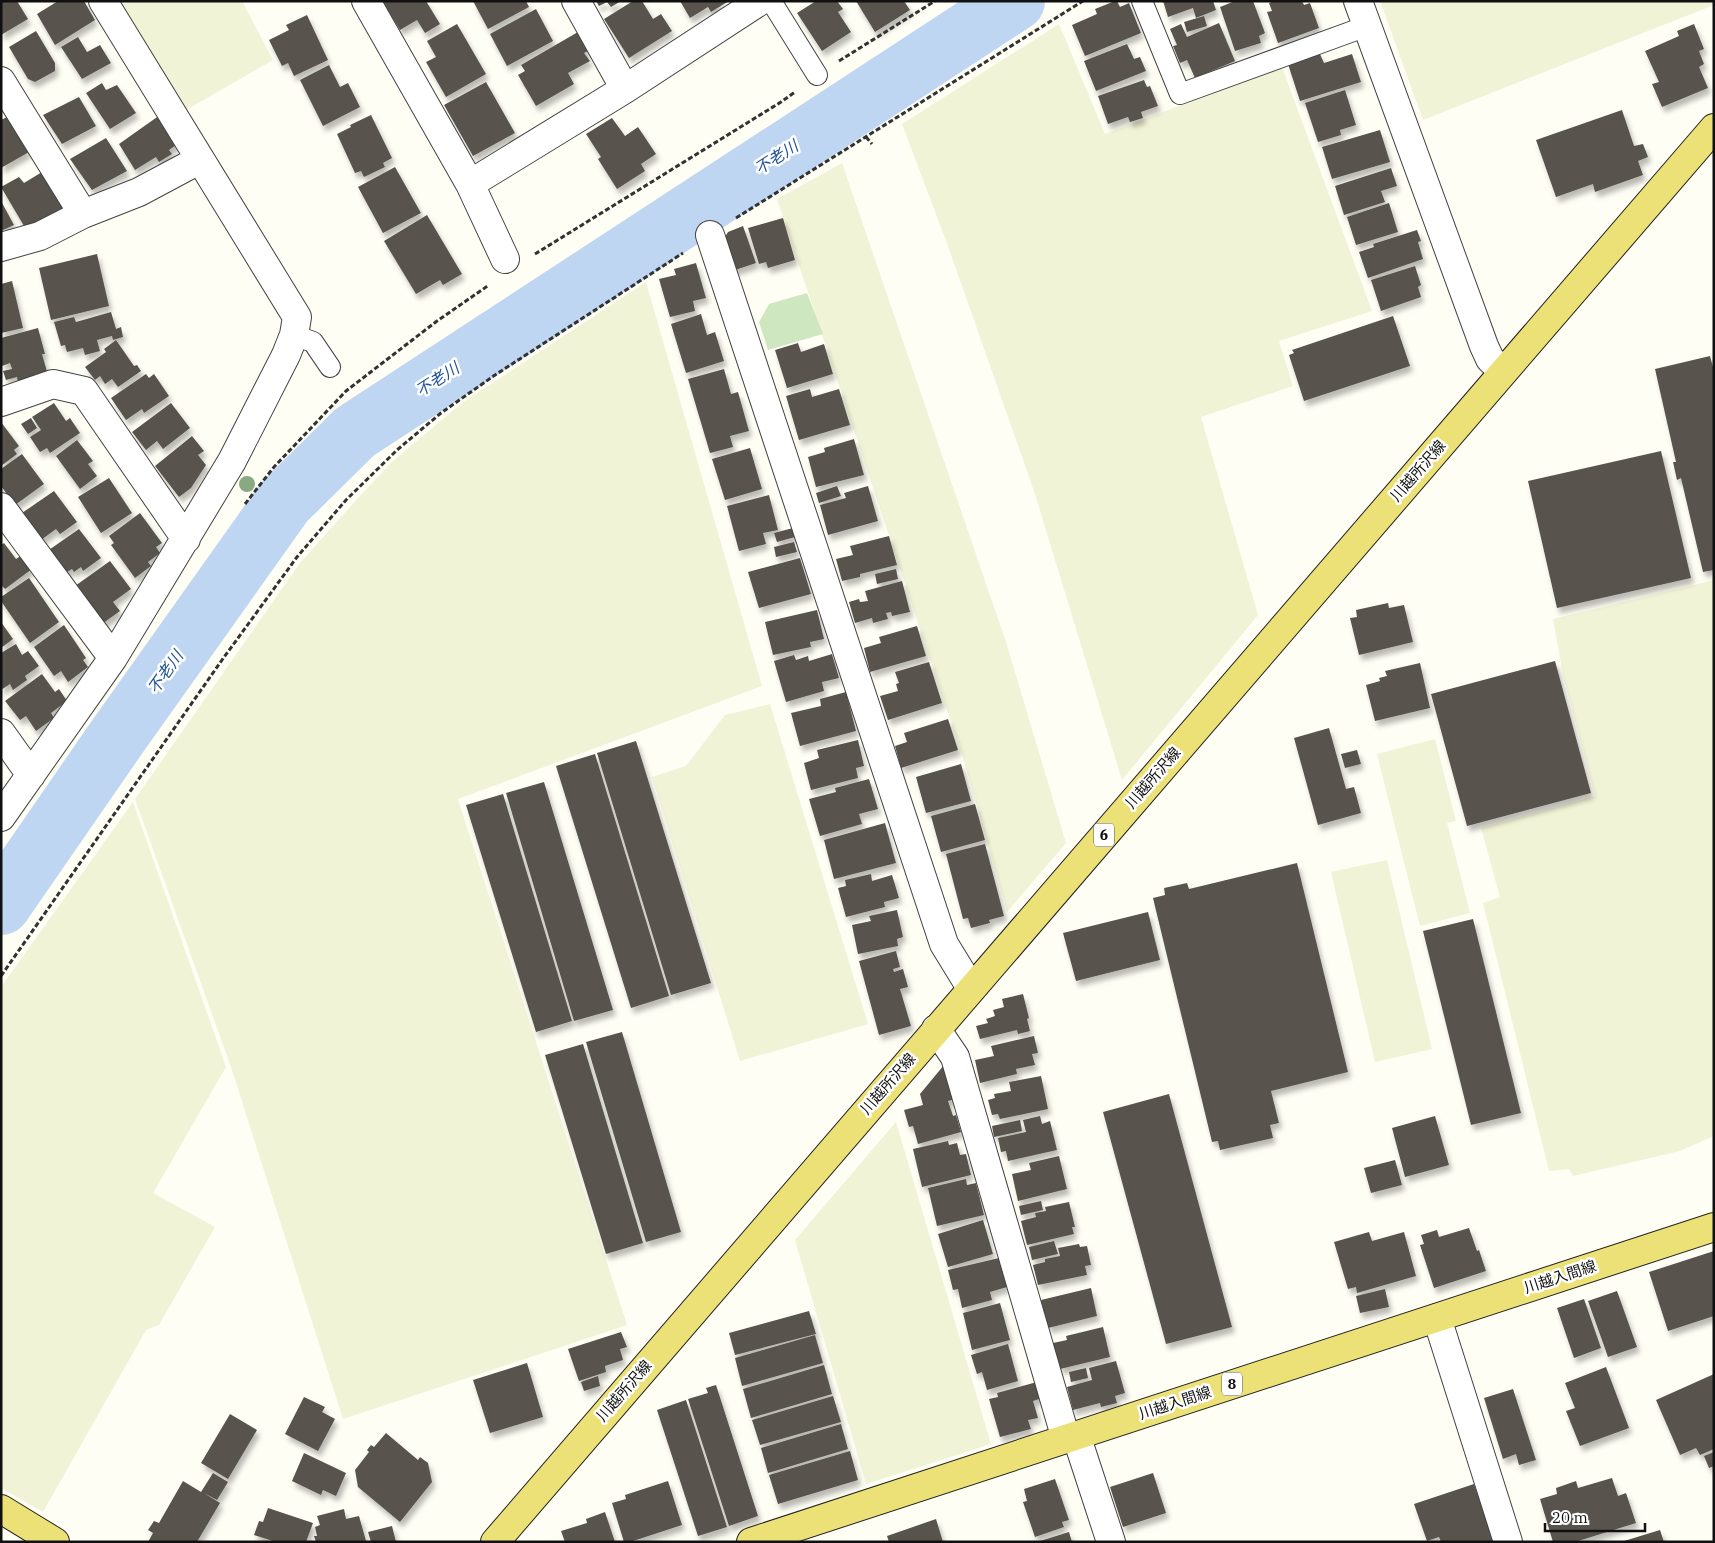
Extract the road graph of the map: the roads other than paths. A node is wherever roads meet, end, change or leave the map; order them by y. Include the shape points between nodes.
1 (103, 1) edge
2 (366, 1) edge
3 (576, 1) edge
4 (760, 1) edge
5 (771, 1) edge
6 (1142, 1) edge
7 (1362, 13) edge
8 (817, 75) road end
9 (1, 81) edge
10 (625, 89) junction
11 (1714, 128) edge
12 (199, 160) junction
13 (470, 184) junction
14 (83, 214) junction
15 (710, 235) road end
16 (1, 247) edge
17 (500, 270) road end
18 (294, 335) junction
19 (330, 367) dead end
20 (1503, 371) junction
21 (1, 402) edge
22 (1, 507) edge
23 (186, 539) junction
24 (113, 658) junction
25 (1, 733) edge
26 (31, 775) junction
27 (1, 817) edge
28 (971, 988) junction
29 (936, 1029) junction
30 (1714, 1227) edge
31 (1436, 1318) junction
32 (1071, 1437) junction
33 (1, 1509) edge
34 (54, 1542) edge
35 (495, 1542) edge
36 (751, 1542) edge
37 (1111, 1542) edge
38 (1508, 1542) edge

1 - 12 street
2 - 13 street
3 - 10 street
4 - 10 street
5 - 8 lane
6 - 7 lane via 1180,94
7 - 20 street via 1484,346 1490,359
9 - 14 street
10 - 13 street
11 - 20 main road, 川越所沢線 / 6
12 - 14 street via 139,192
12 - 18 street via 297,317
13 - 17 street
14 - 16 street via 40,236
15 - 28 street via 944,944
18 - 19 lane via 313,342
18 - 23 street via 232,461
20 - 28 main road, 川越所沢線 / 6
21 - 23 street via 54,384 84,391
22 - 24 street
23 - 24 street
24 - 26 street
25 - 26 street
26 - 27 street
28 - 29 main road, 川越所沢線 / 6
29 - 32 street via 955,1057
29 - 35 main road, 川越所沢線 / 6
30 - 31 main road, 川越入間線 / 8
31 - 32 main road, 川越入間線 / 8
31 - 38 street
32 - 36 main road, 川越入間線 / 8
32 - 37 street
33 - 34 main road

